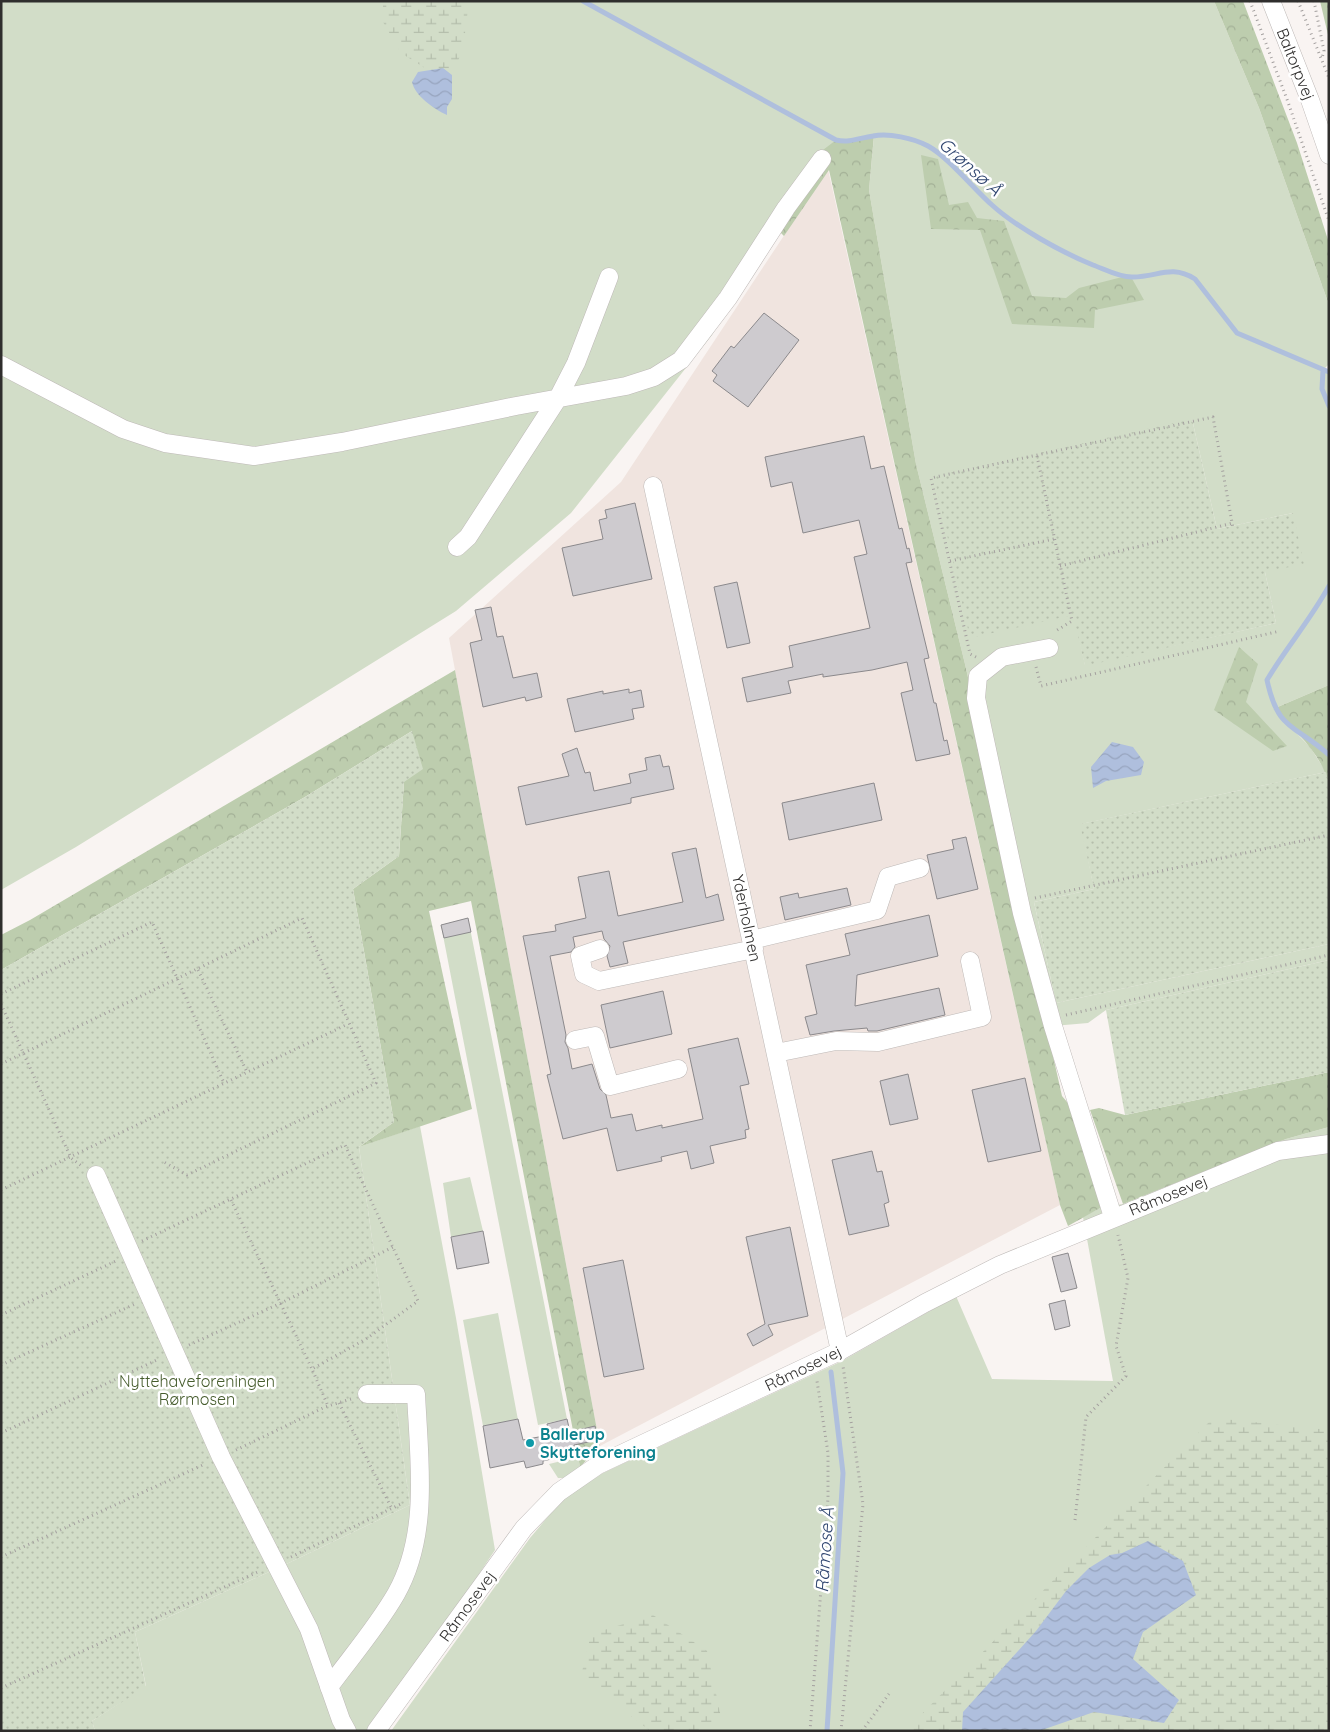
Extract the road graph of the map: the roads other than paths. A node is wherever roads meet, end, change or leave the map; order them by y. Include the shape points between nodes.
1 (1271, 1) edge
2 (1329, 155) edge
3 (822, 159) dead end
4 (609, 277) dead end
5 (1, 365) edge
6 (558, 398) junction
7 (653, 486) dead end
8 (457, 547) dead end
9 (1044, 644) road end
10 (920, 868) dead end
11 (753, 945) junction
12 (600, 949) dead end
13 (970, 961) dead end
14 (575, 1040) dead end
15 (776, 1053) junction
16 (678, 1069) dead end
17 (1329, 1144) edge
18 (96, 1175) road end
19 (1113, 1217) junction
20 (840, 1351) junction
21 (366, 1394) road end
22 (329, 1688) junction
23 (347, 1731) edge
24 (376, 1731) edge

1 - 2 street, Baltorpvej
3 - 6 street via 728,298 681,360 654,377 626,386
4 - 6 street via 576,363
5 - 6 street via 122,429 166,443 254,456 342,442
6 - 8 street via 468,536
7 - 11 street, Yderholmen
9 - 19 street via 1002,657 993,664 978,676 976,698 1020,902 1051,1019
10 - 11 street via 888,877 877,910
11 - 12 street via 599,981 584,974 580,956
11 - 15 street, Yderholmen
13 - 15 street via 982,1017 878,1042 836,1041
14 - 16 street via 595,1036 610,1086
15 - 20 street, Yderholmen
17 - 19 street, Råmosevej via 1278,1151
18 - 22 street via 221,1457 309,1629
19 - 20 street, Råmosevej via 1000,1265
20 - 24 street, Råmosevej via 598,1465 559,1492 524,1528
21 - 22 street via 416,1394 420,1496 414,1551 396,1593
22 - 23 street

